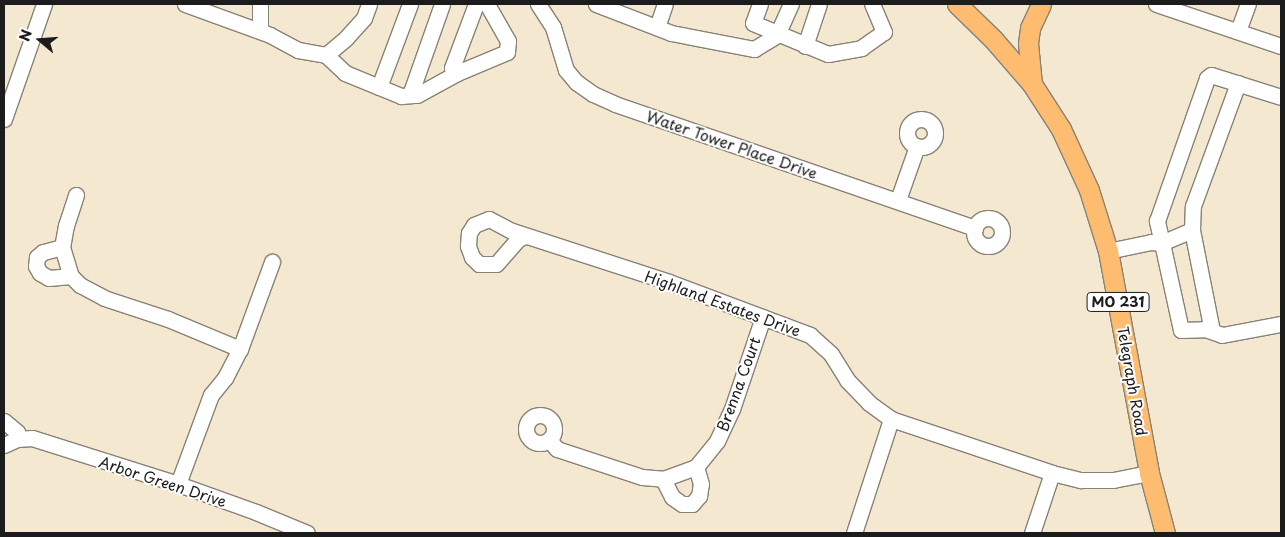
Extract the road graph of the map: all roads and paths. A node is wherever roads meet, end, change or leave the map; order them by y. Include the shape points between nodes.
1 (44, 4) edge
2 (185, 4) edge
3 (260, 4) edge
4 (369, 4) edge
5 (410, 4) edge
6 (442, 4) edge
7 (476, 4) edge
8 (487, 4) edge
9 (538, 4) edge
10 (596, 4) edge
11 (665, 4) edge
12 (760, 4) edge
13 (791, 4) edge
14 (819, 4) edge
15 (872, 4) edge
16 (1042, 4) edge
17 (1156, 4) edge
18 (1248, 4) edge
19 (962, 5) edge
20 (631, 10) edge
21 (657, 27) junction
22 (260, 30) junction
23 (1238, 31) junction
24 (777, 35) junction
25 (805, 46) junction
26 (1281, 46) edge
27 (326, 55) junction
28 (457, 73) junction
29 (1238, 83) junction
30 (1032, 84) junction
31 (379, 87) junction
32 (410, 96) junction
33 (1281, 97) edge
34 (4, 119) edge
35 (917, 146) dead end
36 (76, 195) dead end
37 (898, 200) junction
38 (975, 228) dead end
39 (1192, 230) junction
40 (525, 236) dead end
41 (1162, 243) junction
42 (62, 247) junction
43 (1108, 251) junction
44 (272, 262) dead end
45 (71, 276) junction
46 (763, 316) junction
47 (1281, 324) edge
48 (1212, 331) junction
49 (240, 349) junction
50 (891, 419) junction
51 (4, 421) edge
52 (549, 440) dead end
53 (11, 442) edge
54 (696, 467) junction
55 (1052, 473) junction
56 (1149, 474) junction
57 (663, 479) junction
58 (178, 484) junction
59 (307, 533) edge
60 (844, 533) edge
61 (854, 533) edge
62 (1032, 533) edge
63 (1165, 533) edge

1 - 34 street
2 - 22 street
3 - 22 street
4 - 27 street via 364,18
5 - 31 street
6 - 32 street
7 - 28 street via 452,68
8 - 28 street via 508,41 507,52
9 - 37 street, Water Tower Place Drive via 553,27 566,70 593,94
10 - 20 street
11 - 21 street
12 - 24 street via 753,23
13 - 24 street
14 - 25 street
15 - 25 street via 884,32 862,48 828,54
16 - 30 main road via 1030,28 1028,43
17 - 23 street
18 - 23 street
19 - 30 main road, Telegraph Road / MO 231
20 - 21 street
21 - 24 street via 671,33 754,49
22 - 27 street via 298,50
23 - 26 street
24 - 25 street
27 - 31 street via 345,74
28 - 32 street
29 - 33 street
29 - 39 street via 1193,206
29 - 41 street via 1211,75 1207,78 1157,221
30 - 43 main road, Telegraph Road / MO 231 via 1075,158
31 - 32 street via 401,96
35 - 37 street
36 - 42 street
37 - 38 street, Water Tower Place Drive
39 - 41 street
39 - 48 street
40 - 46 street, Highland Estates Drive
41 - 43 street via 1151,242
41 - 48 street via 1181,330
42 - 45 street
42 - 45 street via 43,252 37,257 36,266 49,278
43 - 56 main road, Telegraph Road / MO 231
44 - 49 street
45 - 49 street via 104,298 168,319
46 - 50 street, Highland Estates Drive via 810,335 831,354 847,380 869,403
46 - 54 street, Brenna Court via 718,441
47 - 48 street via 1222,335
49 - 58 street via 225,378 211,395
50 - 55 street, Highland Estates Drive
50 - 61 street
51 - 53 street, Arbor Green Drive via 16,432
52 - 57 street, Brenna Court via 557,449 626,473
53 - 58 street, Arbor Green Drive via 32,438
54 - 57 street, Brenna Court
54 - 57 street via 701,484 699,496 692,504 682,504 672,497
55 - 56 street, Highland Estates Drive via 1097,482
55 - 62 street
56 - 63 main road, Telegraph Road / MO 231
58 - 59 street, Arbor Green Drive
60 - 61 street

